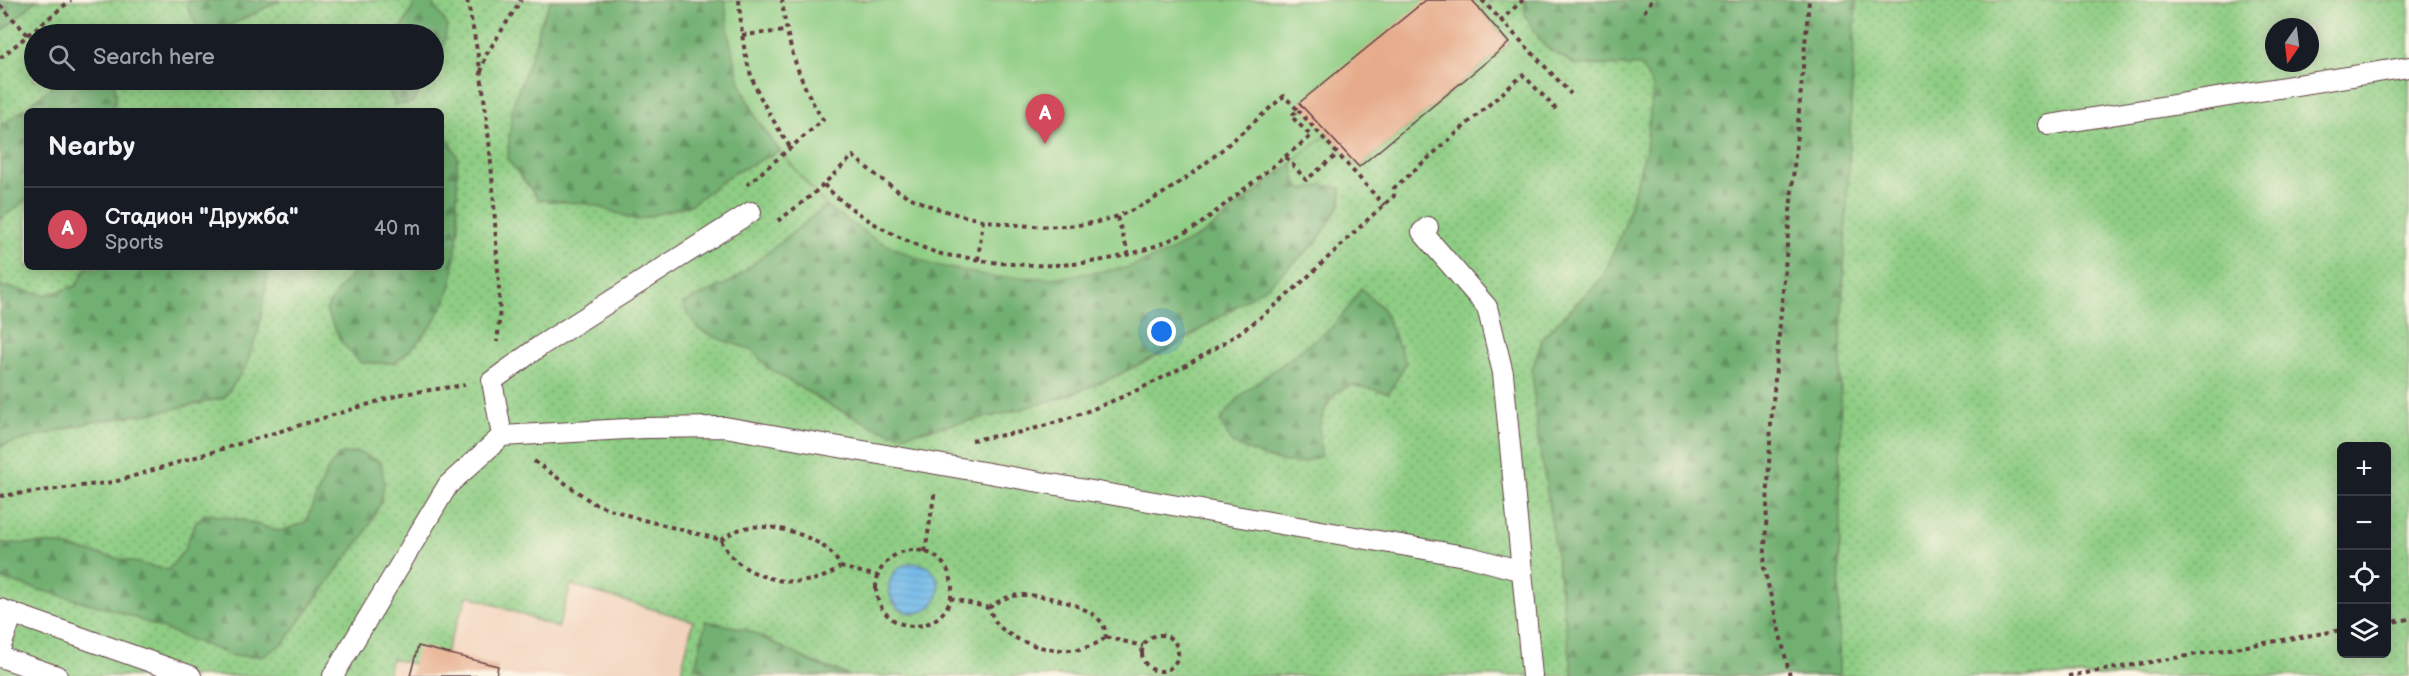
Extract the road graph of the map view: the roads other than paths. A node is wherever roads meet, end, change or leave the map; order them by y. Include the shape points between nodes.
1 (2409, 67) edge
2 (2049, 126) dead end
3 (751, 212) dead end
4 (1428, 227) dead end
5 (502, 436) junction
6 (1522, 571) junction
7 (6, 611) edge
8 (0, 649) edge
9 (0, 657) edge
10 (57, 676) edge
11 (191, 676) edge
12 (333, 676) edge
13 (1532, 676) edge

1 - 2 lane
3 - 5 lane via 540,346 492,381
4 - 6 lane via 1422,232 1487,307 1503,373
5 - 6 lane via 725,427 1470,557
5 - 12 lane via 448,485
6 - 13 lane
7 - 8 lane
7 - 11 lane
9 - 10 lane

